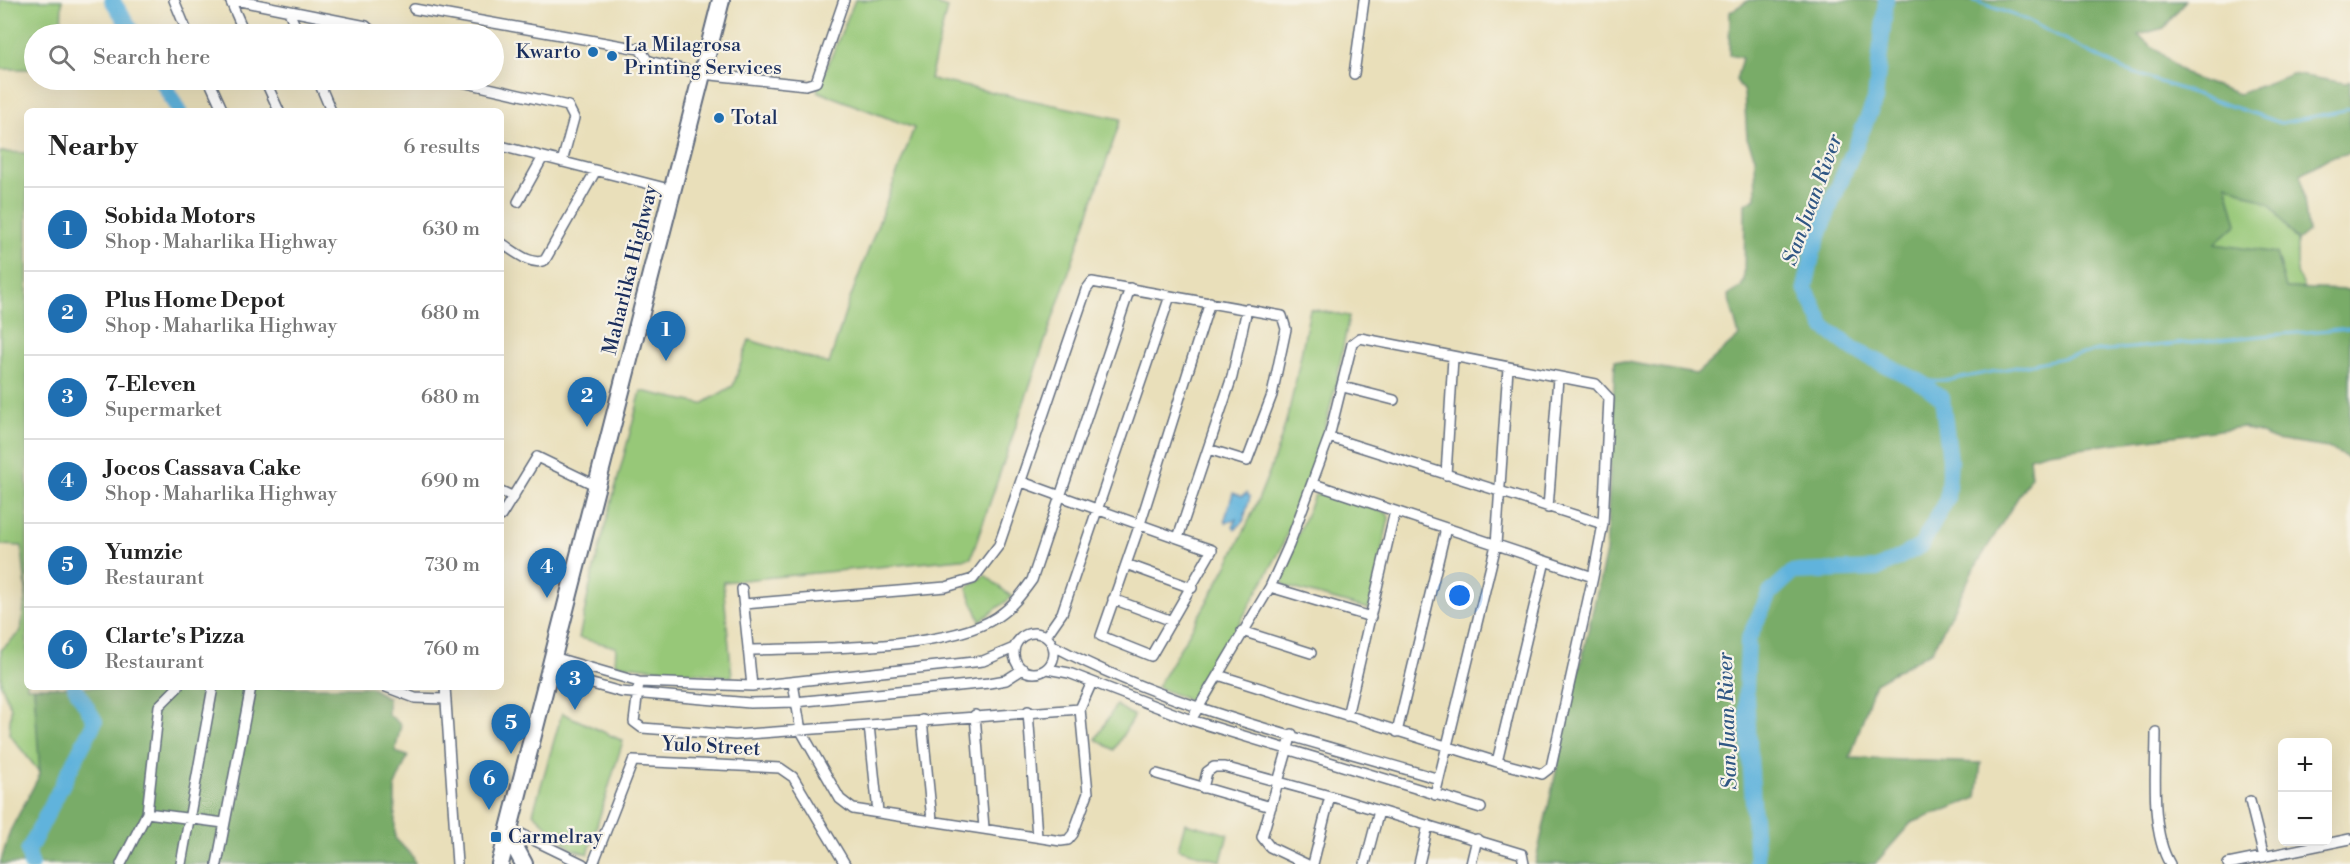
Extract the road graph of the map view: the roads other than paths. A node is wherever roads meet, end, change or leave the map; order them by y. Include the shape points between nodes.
1 (174, 0) edge
2 (230, 0) edge
3 (235, 0) edge
4 (721, 0) edge
5 (844, 0) edge
6 (1364, 0) edge
7 (414, 9) dead end
8 (289, 12) junction
9 (184, 24) edge
10 (241, 24) edge
11 (294, 24) edge
12 (355, 24) edge
13 (499, 24) edge
14 (504, 25) edge
15 (702, 74) junction
16 (1354, 74) dead end
17 (213, 90) edge
18 (270, 90) edge
19 (323, 90) edge
20 (497, 90) edge
21 (222, 108) edge
22 (278, 108) edge
23 (331, 108) edge
24 (504, 147) edge
25 (543, 157) junction
26 (562, 162) junction
27 (595, 172) junction
28 (673, 190) junction
29 (518, 202) dead end
30 (504, 245) edge
31 (1130, 288) junction
32 (1170, 296) junction
33 (1210, 302) junction
34 (1247, 309) junction
35 (1453, 357) junction
36 (1508, 368) junction
37 (1558, 378) junction
38 (1343, 387) junction
39 (1394, 400) dead end
40 (1329, 438) junction
41 (1208, 449) junction
42 (1446, 475) junction
43 (1022, 482) junction
44 (1314, 484) junction
45 (597, 486) junction
46 (504, 492) edge
47 (1498, 492) junction
48 (1060, 496) junction
49 (514, 497) junction
50 (1548, 508) junction
51 (1098, 510) junction
52 (1395, 511) junction
53 (504, 512) edge
54 (1140, 524) junction
55 (1603, 524) junction
56 (1446, 528) junction
57 (1178, 538) junction
58 (1496, 545) junction
59 (1545, 561) junction
60 (1126, 564) junction
61 (1593, 577) junction
62 (1270, 587) junction
63 (1192, 588) junction
64 (742, 589) dead end
65 (1113, 599) junction
66 (744, 604) junction
67 (1371, 616) junction
68 (1172, 621) junction
69 (1242, 631) junction
70 (1046, 636) junction
71 (1054, 646) junction
72 (1014, 648) junction
73 (748, 650) junction
74 (1311, 652) dead end
75 (551, 664) junction
76 (1023, 669) junction
77 (1047, 669) junction
78 (1218, 675) junction
79 (639, 682) junction
80 (1092, 682) junction
81 (793, 683) junction
82 (752, 686) junction
83 (175, 690) edge
84 (212, 690) edge
85 (249, 690) edge
86 (394, 690) edge
87 (445, 690) edge
88 (636, 695) junction
89 (444, 699) junction
90 (795, 702) junction
91 (1199, 708) junction
92 (1080, 709) junction
93 (1028, 711) junction
94 (975, 715) junction
95 (1347, 716) junction
96 (922, 720) junction
97 (1191, 720) junction
98 (869, 725) junction
99 (801, 731) junction
100 (1397, 732) junction
101 (2156, 732) dead end
102 (1292, 734) junction
103 (1449, 747) junction
104 (1288, 750) junction
105 (1497, 762) junction
106 (1157, 774) dead end
107 (1439, 779) junction
108 (1279, 782) junction
109 (1203, 788) junction
110 (1435, 795) junction
111 (1330, 796) junction
112 (2250, 801) dead end
113 (1271, 807) junction
114 (1481, 808) dead end
115 (1378, 811) junction
116 (878, 812) junction
117 (147, 813) junction
118 (190, 818) junction
119 (932, 820) junction
120 (224, 823) junction
121 (1428, 825) junction
122 (984, 828) junction
123 (508, 831) junction
124 (1037, 837) junction
125 (1478, 839) junction
126 (2350, 839) edge
127 (2264, 856) junction
128 (121, 864) edge
129 (181, 864) edge
130 (216, 864) edge
131 (457, 864) edge
132 (500, 864) edge
133 (524, 864) edge
134 (583, 864) edge
135 (593, 864) edge
136 (845, 864) edge
137 (1306, 864) edge
138 (1313, 864) edge
139 (1365, 864) edge
140 (1419, 864) edge
141 (1471, 864) edge
142 (1524, 864) edge
143 (2170, 864) edge
144 (2228, 864) edge

1 - 9 street
2 - 10 street
3 - 8 street
4 - 15 highway, Maharlika Highway
5 - 15 street via 814,85
6 - 16 street
7 - 13 street
8 - 11 street
8 - 12 street
14 - 15 street via 640,49 647,60
15 - 28 highway, Maharlika Highway
17 - 21 street
18 - 22 street
19 - 23 street
20 - 26 street via 568,106 574,118
24 - 25 street
25 - 26 street
25 - 29 street
26 - 27 street
27 - 28 street
27 - 30 street via 545,260 532,262
28 - 45 highway, Maharlika Highway
31 - 32 street
31 - 43 street via 1092,282 1086,290
31 - 48 street
32 - 33 street
32 - 51 street
33 - 34 street
33 - 54 street
34 - 41 street via 1232,377
34 - 41 street via 1282,316 1286,329 1272,395 1247,461
35 - 36 street
35 - 38 street via 1359,338 1352,344
35 - 42 street
36 - 37 street
36 - 47 street
37 - 50 street
37 - 55 street via 1596,384 1609,398
38 - 39 street
38 - 40 street
40 - 42 street
40 - 44 street
41 - 57 street
42 - 47 street
43 - 48 street
43 - 66 street via 999,545 973,579 946,587
44 - 52 street
44 - 62 street
45 - 49 street via 537,457
45 - 75 highway, Maharlika Highway
46 - 49 street
47 - 50 street
47 - 58 street
48 - 51 street
48 - 73 street via 1032,580 998,617 978,627 946,637 899,642
49 - 53 street
50 - 55 street
51 - 54 street
51 - 70 street via 1062,613
52 - 56 street
52 - 67 street
54 - 57 street
54 - 60 street
55 - 61 street
56 - 58 street
56 - 100 street
57 - 63 street via 1212,550
58 - 59 street
58 - 103 street
59 - 61 street
59 - 105 street
60 - 63 street
60 - 65 street
61 - 105 street via 1551,768 1542,774
62 - 67 street
62 - 69 street
63 - 68 street
64 - 66 street
65 - 68 street
65 - 68 street via 1101,636 1150,656
66 - 73 street
67 - 95 street
69 - 74 street
69 - 78 street
70 - 71 street
70 - 72 street via 1027,634
71 - 77 street via 1054,659
71 - 91 street via 1095,668
72 - 76 street
72 - 81 street via 983,661
73 - 82 street
75 - 79 street
75 - 88 street via 607,689
75 - 123 highway, Maharlika Highway
76 - 77 street via 1035,673
76 - 90 street via 1006,680 989,683
77 - 80 street
78 - 91 street
78 - 95 street
79 - 82 street
79 - 88 street
80 - 92 street
80 - 97 street
81 - 82 street
81 - 90 street
83 - 117 street via 162,701 155,719
84 - 118 street
85 - 120 street
86 - 89 street via 415,698
87 - 89 street
88 - 90 street
88 - 99 street via 634,722 642,728 735,735
89 - 131 street
90 - 99 street
91 - 97 street
91 - 102 street
92 - 93 street
92 - 124 street via 1088,793 1068,840
93 - 94 street
93 - 124 street
94 - 96 street
94 - 122 street
95 - 100 street
96 - 98 street
96 - 119 street
97 - 104 street
98 - 99 street
98 - 116 street
99 - 116 street via 840,799 853,809
100 - 103 street
101 - 143 street via 2157,814 2164,855
102 - 104 street
102 - 107 street
103 - 105 street
103 - 107 street
104 - 108 street
104 - 110 street
106 - 109 street
107 - 110 street
108 - 109 street via 1214,767 1207,772
108 - 111 street
108 - 113 street
109 - 113 street
110 - 114 street
111 - 115 street
111 - 138 street
112 - 127 street
113 - 137 street via 1262,837 1270,847
115 - 121 street
115 - 139 street
116 - 119 street
117 - 118 street
117 - 128 street
118 - 120 street
118 - 129 street
119 - 122 street
120 - 130 street
121 - 125 street
121 - 140 street
122 - 124 street
123 - 132 highway, Maharlika Highway
123 - 133 highway
123 - 134 street
125 - 141 street
125 - 142 street via 1522,854
126 - 127 street
127 - 144 street
135 - 136 street, Yulo Street via 633,761 780,768 792,777

